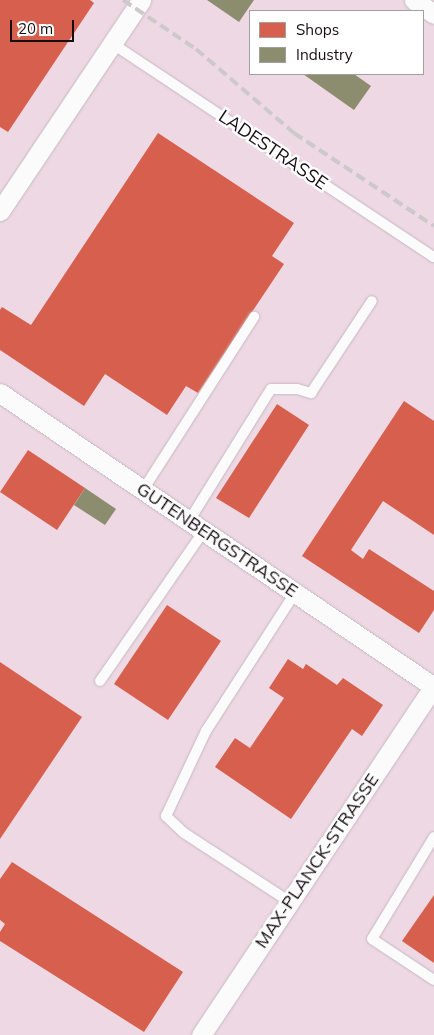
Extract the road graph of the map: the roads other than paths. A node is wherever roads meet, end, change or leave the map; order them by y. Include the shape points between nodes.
1 (141, 0) edge
2 (414, 0) edge
3 (434, 14) edge
4 (113, 44) junction
5 (2, 205) edge
6 (434, 257) edge
7 (372, 301) dead end
8 (254, 317) dead end
9 (0, 394) edge
10 (142, 490) junction
11 (196, 526) junction
12 (295, 593) junction
13 (100, 681) dead end
14 (434, 687) edge
15 (434, 837) edge
16 (290, 902) junction
17 (434, 980) edge
18 (201, 1035) edge

1 - 4 street
2 - 3 street
4 - 5 street
4 - 6 lane, LADESTRASSE
7 - 11 lane via 311,393 297,389 271,389
8 - 10 lane
9 - 10 street, GUTENBERGSTRASSE
10 - 11 street, GUTENBERGSTRASSE
11 - 12 street, GUTENBERGSTRASSE
11 - 13 lane
12 - 14 street, GUTENBERGSTRASSE
12 - 16 lane via 206,731 166,816 184,833
14 - 16 street, MAX-PLANCK-STRASSE
15 - 17 lane via 372,939
16 - 18 street, MAX-PLANCK-STRASSE

